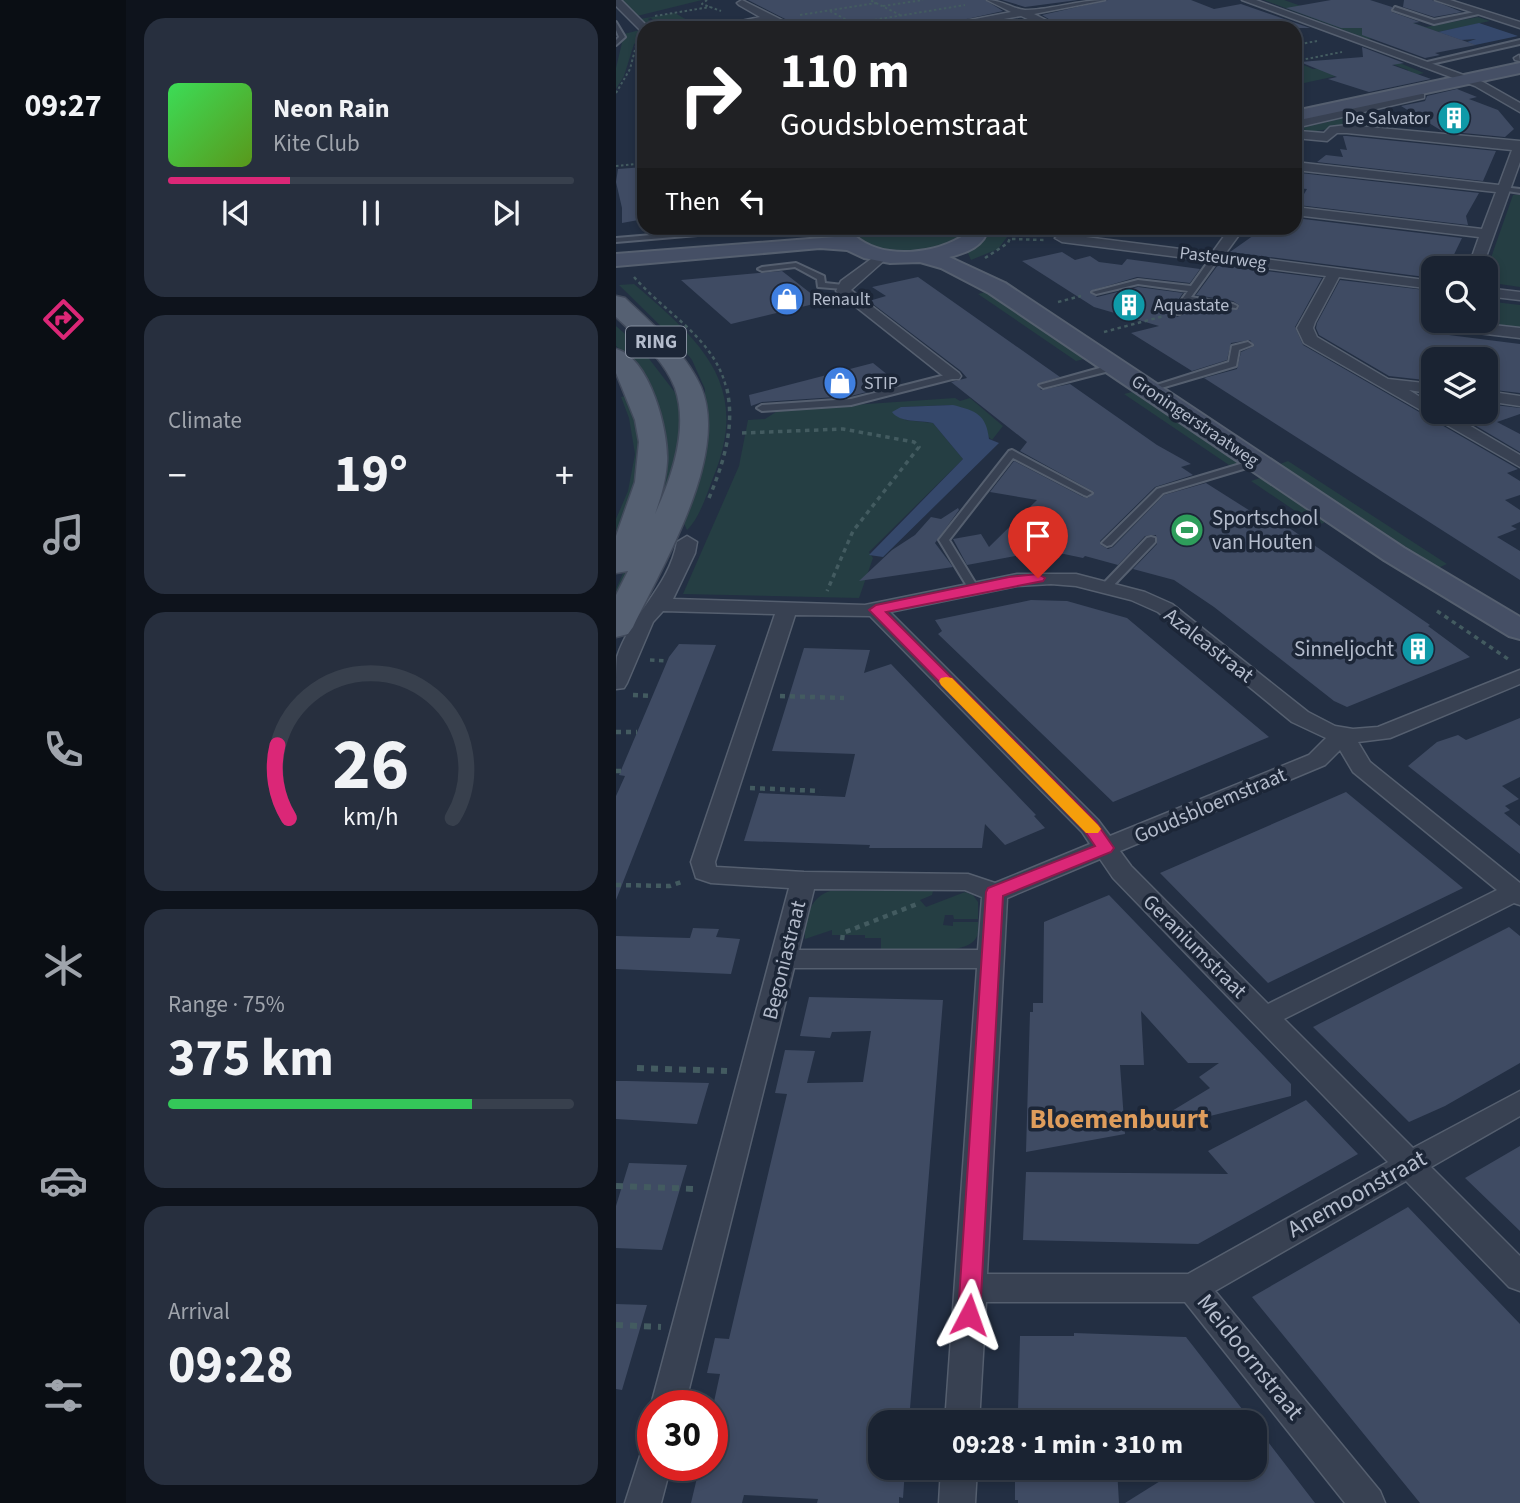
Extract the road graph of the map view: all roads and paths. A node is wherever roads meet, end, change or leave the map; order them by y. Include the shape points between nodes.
1 (759, 0) edge
2 (870, 0) edge
3 (923, 0) edge
4 (992, 0) edge
5 (1100, 0) edge
6 (1247, 0) edge
7 (1440, 0) edge
8 (616, 1) edge
9 (740, 1) edge
10 (876, 3) junction
11 (883, 6) junction
12 (709, 7) dead end
13 (1395, 9) dead end
14 (830, 10) junction
15 (1022, 13) junction
16 (1480, 13) junction
17 (902, 15) junction
18 (772, 18) junction
19 (634, 19) junction
20 (754, 21) edge
21 (777, 21) edge
22 (851, 21) edge
23 (867, 21) edge
24 (975, 21) edge
25 (1040, 21) edge
26 (637, 22) edge
27 (1311, 23) junction
28 (616, 24) edge
29 (1302, 25) edge
30 (1520, 25) edge
31 (616, 43) edge
32 (637, 46) edge
33 (1373, 46) junction
34 (1302, 60) edge
35 (1519, 60) edge
36 (1422, 64) junction
37 (1462, 78) junction
38 (1401, 85) joint
39 (1420, 90) junction
40 (616, 93) edge
41 (1302, 106) edge
42 (1520, 108) edge
43 (1302, 114) edge
44 (1302, 132) edge
45 (1520, 146) edge
46 (1313, 155) edge
47 (637, 164) edge
48 (616, 166) edge
49 (1503, 189) junction
50 (1520, 191) edge
51 (1302, 212) edge
52 (1486, 234) junction
53 (675, 235) edge
54 (783, 235) edge
55 (976, 235) edge
56 (1232, 235) edge
57 (849, 236) edge
58 (1062, 238) joint
59 (1012, 239) dead end
60 (616, 240) edge
61 (963, 246) junction
62 (616, 252) edge
63 (881, 255) junction
64 (919, 256) junction
65 (1479, 256) edge
66 (1216, 257) junction
67 (616, 260) edge
68 (762, 269) dead end
69 (1335, 272) junction
70 (1421, 283) edge
71 (844, 287) junction
72 (997, 288) junction
73 (1193, 289) junction
74 (1096, 292) dead end
75 (1498, 293) edge
76 (1520, 296) edge
77 (1186, 299) junction
78 (616, 303) edge
79 (1233, 306) dead end
80 (1177, 312) joint
81 (1498, 330) edge
82 (1104, 332) dead end
83 (1520, 334) edge
84 (1248, 345) dead end
85 (616, 357) edge
86 (1114, 367) junction
87 (953, 376) joint
88 (1380, 381) junction
89 (1043, 385) dead end
90 (1421, 387) edge
91 (627, 389) edge
92 (1148, 389) junction
93 (1498, 398) edge
94 (1520, 401) edge
95 (762, 408) dead end
96 (741, 433) dead end
97 (1257, 462) junction
98 (1520, 462) edge
99 (1087, 493) dead end
100 (670, 513) junction
101 (1151, 540) dead end
102 (687, 542) joint
103 (1107, 543) dead end
104 (840, 552) junction
105 (850, 552) dead end
106 (1394, 554) junction
107 (616, 572) edge
108 (1106, 587) junction
109 (974, 589) junction
110 (825, 599) dead end
111 (659, 605) junction
112 (787, 609) junction
113 (876, 610) junction
114 (616, 626) edge
115 (1520, 630) edge
116 (1520, 647) edge
117 (646, 660) dead end
118 (667, 661) dead end
119 (1520, 676) edge
120 (624, 689) edge
121 (653, 696) dead end
122 (758, 696) junction
123 (844, 698) dead end
124 (616, 732) edge
125 (637, 732) dead end
126 (1342, 735) junction
127 (728, 788) junction
128 (820, 791) dead end
129 (1105, 848) junction
130 (705, 872) junction
131 (804, 880) junction
132 (616, 884) edge
133 (981, 887) junction
134 (1518, 894) edge
135 (842, 942) dead end
136 (785, 959) junction
137 (991, 960) junction
138 (1265, 1017) junction
139 (637, 1068) dead end
140 (755, 1073) junction
141 (1520, 1102) edge
142 (1409, 1165) junction
143 (616, 1186) edge
144 (725, 1191) junction
145 (1520, 1277) edge
146 (1193, 1287) junction
147 (971, 1288) junction
148 (616, 1325) edge
149 (688, 1329) junction
150 (672, 1390) edge
151 (963, 1410) edge
152 (958, 1480) edge
153 (649, 1481) edge
154 (643, 1503) edge
155 (957, 1503) edge
156 (1367, 1503) edge

1 - 9 street
2 - 10 path
3 - 11 path
4 - 15 street
4 - 17 path
5 - 15 street
6 - 27 street
7 - 16 street
8 - 19 street
9 - 18 street
10 - 11 path
10 - 14 path
11 - 17 path
12 - 19 path
13 - 16 lane via 1434,22
14 - 18 path
14 - 22 path
15 - 24 street
15 - 25 street
16 - 30 street
17 - 23 path
18 - 20 street
18 - 21 street
19 - 26 street
27 - 29 street
27 - 33 street
28 - 31 lane via 622,37
32 - 40 path
33 - 34 path
33 - 36 street
35 - 36 lane
35 - 37 main road
36 - 37 street
37 - 39 main road
37 - 42 street
38 - 39 main road
38 - 41 street
39 - 43 main road
39 - 44 street
45 - 46 street via 1347,129 1334,130
45 - 49 street
46 - 49 street
47 - 48 path
49 - 50 lane
49 - 52 street
51 - 52 street
52 - 65 street
53 - 60 lane
54 - 62 main road
55 - 61 main road
56 - 66 street
57 - 63 main road
57 - 67 main road
58 - 59 path
58 - 66 street, Pasteurweg
61 - 64 main road
61 - 72 main road, Groningerstraatweg via 963,257
63 - 64 main road
63 - 71 street
64 - 72 main road, Groningerstraatweg via 948,263
66 - 69 street, Pasteurweg
66 - 73 lane
68 - 71 lane via 796,265 821,278 821,285
69 - 70 street, Pasteurweg
69 - 88 street via 1307,322 1307,334 1317,345
71 - 87 street via 847,295
72 - 86 main road, Groningerstraatweg
73 - 74 lane via 1138,282
73 - 77 lane
75 - 76 street
77 - 79 lane
77 - 80 lane
78 - 100 main road, RING via 675,364 693,401 693,447
80 - 82 path
81 - 83 street
84 - 92 lane via 1235,348 1233,364
85 - 91 main road, RING via 635,379
86 - 89 lane
86 - 92 main road, Groningerstraatweg
87 - 95 lane via 851,402
88 - 90 street
88 - 98 street
91 - 107 main road, RING via 652,426 653,470 643,508
92 - 97 main road, Groningerstraatweg
93 - 94 street
96 - 104 path via 854,430 914,442 919,447 867,509
97 - 103 lane via 1160,491
97 - 106 main road, Groningerstraatweg
99 - 109 lane via 1012,453 944,540
100 - 102 main road
100 - 114 main road, RING
101 - 108 lane
102 - 111 street
104 - 105 path
104 - 110 path
106 - 115 main road, Groningerstraatweg
106 - 116 main road, Groningerstraatweg
108 - 109 street, Azaleastraat via 1038,578
108 - 126 street, Azaleastraat via 1165,608 1300,717
109 - 113 street, Azaleastraat
111 - 112 street, Azaleastraat
111 - 120 street via 644,620
112 - 113 street, Azaleastraat
112 - 122 street
113 - 129 street, Geraniumstraat via 1090,826
117 - 118 path
119 - 126 street via 1382,733
120 - 121 path
122 - 123 path
122 - 127 street
124 - 125 path
126 - 129 street, Goudsbloemstraat via 1317,760
126 - 134 street via 1362,767
127 - 128 path
127 - 130 street via 703,862
129 - 133 street, Goudsbloemstraat
129 - 138 street, Geraniumstraat via 1122,872
130 - 131 street, Begoniastraat
130 - 132 path via 670,886
131 - 133 street, Goudsbloemstraat
131 - 136 street, Begoniastraat
133 - 135 path via 955,891 843,933
133 - 137 street
134 - 138 street
136 - 137 street
136 - 140 street, Begoniastraat
137 - 147 street
138 - 142 street, Geraniumstraat
139 - 140 path
140 - 144 street, Begoniastraat
141 - 142 street, Anemoonstraat
142 - 145 street, Geraniumstraat
142 - 146 street, Anemoonstraat
143 - 144 path
144 - 149 street, Begoniastraat
146 - 147 street, Meidoornstraat
146 - 156 street, Meidoornstraat
147 - 151 street
148 - 149 path
149 - 150 street, Begoniastraat
152 - 155 street
153 - 154 street

